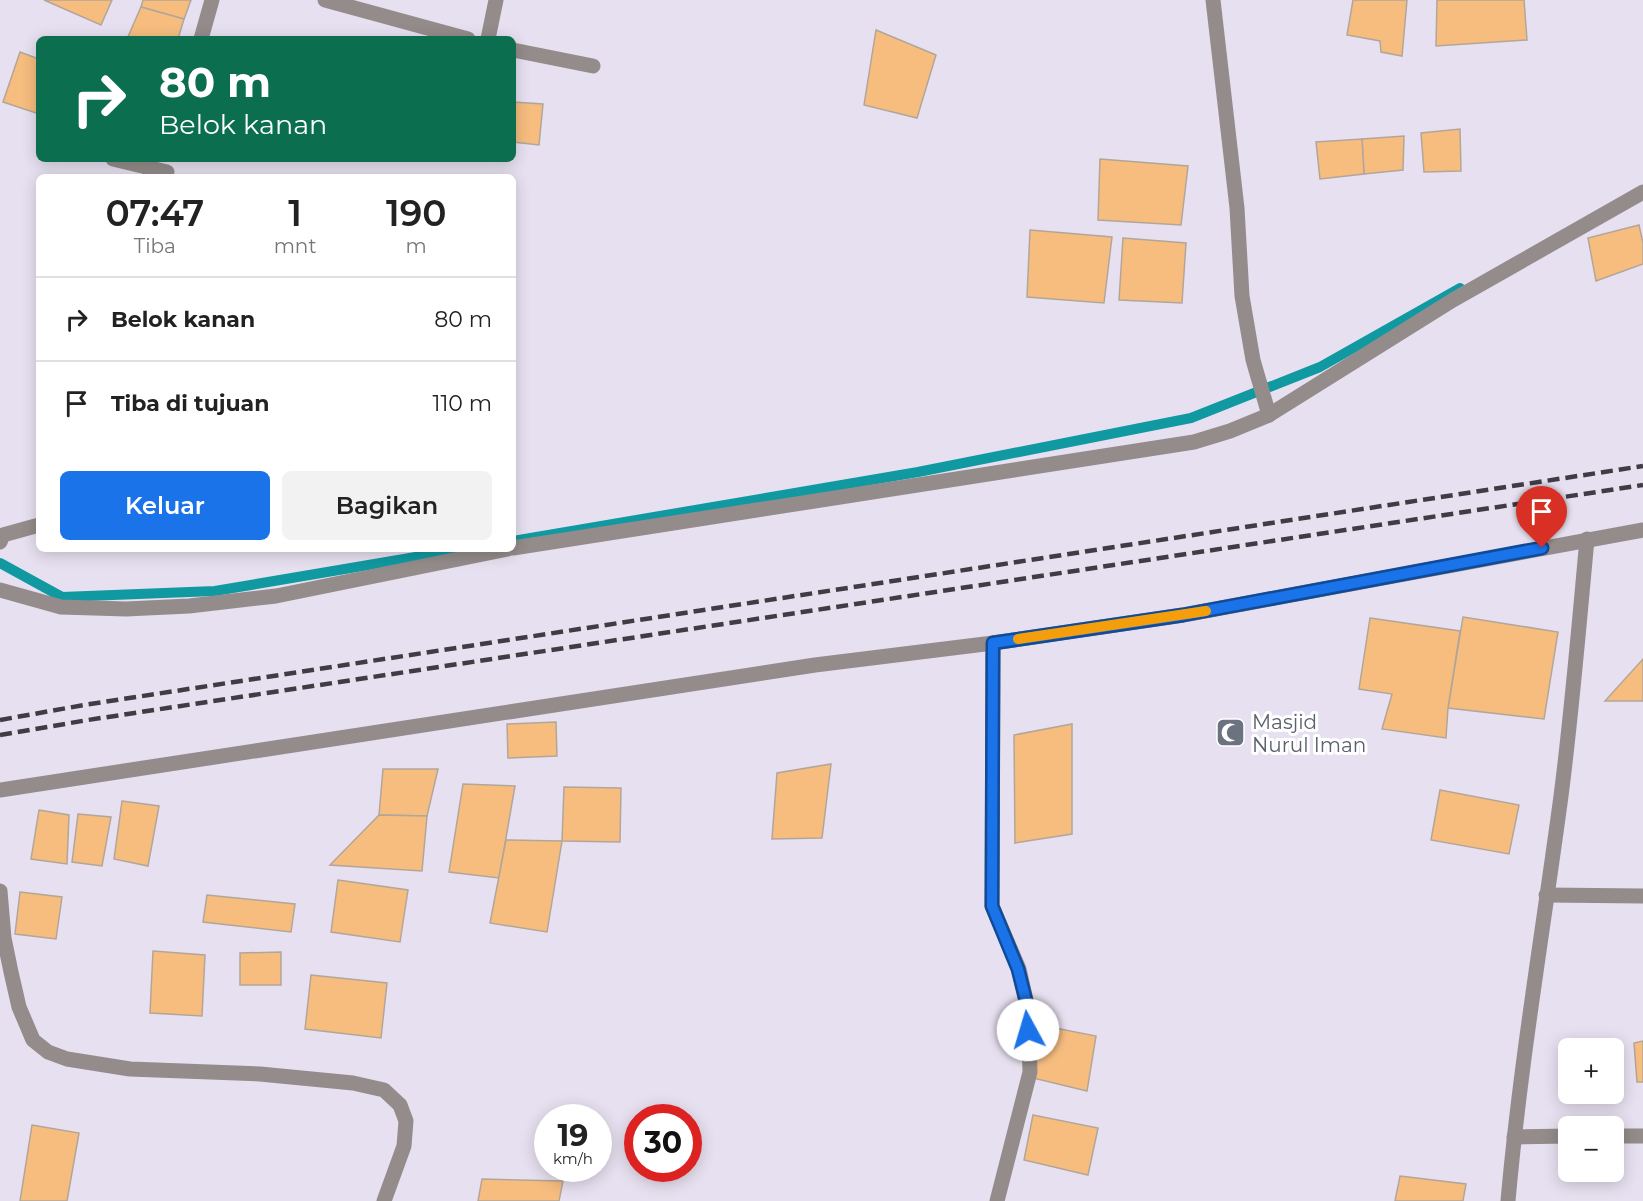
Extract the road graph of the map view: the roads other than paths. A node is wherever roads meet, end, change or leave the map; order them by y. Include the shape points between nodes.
1 (212, 0) edge
2 (325, 0) edge
3 (496, 0) edge
4 (1213, 0) edge
5 (202, 36) edge
6 (457, 36) edge
7 (489, 36) edge
8 (516, 51) edge
9 (593, 66) dead end
10 (130, 162) edge
11 (168, 169) edge
12 (1643, 192) edge
13 (1267, 411) junction
14 (36, 526) edge
15 (1643, 530) edge
16 (1, 538) edge
17 (1587, 539) junction
18 (516, 548) edge
19 (493, 552) edge
20 (0, 590) edge
21 (993, 643) junction
22 (0, 790) edge
23 (0, 891) edge
24 (1546, 895) junction
25 (1643, 896) edge
26 (1558, 1136) edge
27 (1624, 1136) edge
28 (1643, 1136) edge
29 (1514, 1137) junction
30 (384, 1201) edge
31 (997, 1201) edge
32 (1508, 1201) edge

1 - 5 street
2 - 6 street
3 - 7 street
4 - 13 street via 1237,208 1242,296 1252,360
8 - 9 street
10 - 11 street
12 - 13 street
13 - 18 street via 1230,431 1194,442
14 - 16 street
15 - 17 street
17 - 21 street via 1183,615
17 - 24 street via 1561,795
19 - 20 street via 276,596 189,606 61,607
21 - 22 street via 815,665
21 - 31 street via 992,906 1018,969 1028,1009 1030,1072
23 - 30 street via 11,972 19,1007 33,1040 48,1052 67,1059 130,1069 260,1074 384,1090 400,1105 406,1121 404,1146
24 - 25 street
24 - 29 street
26 - 29 street
27 - 28 street
29 - 32 street

